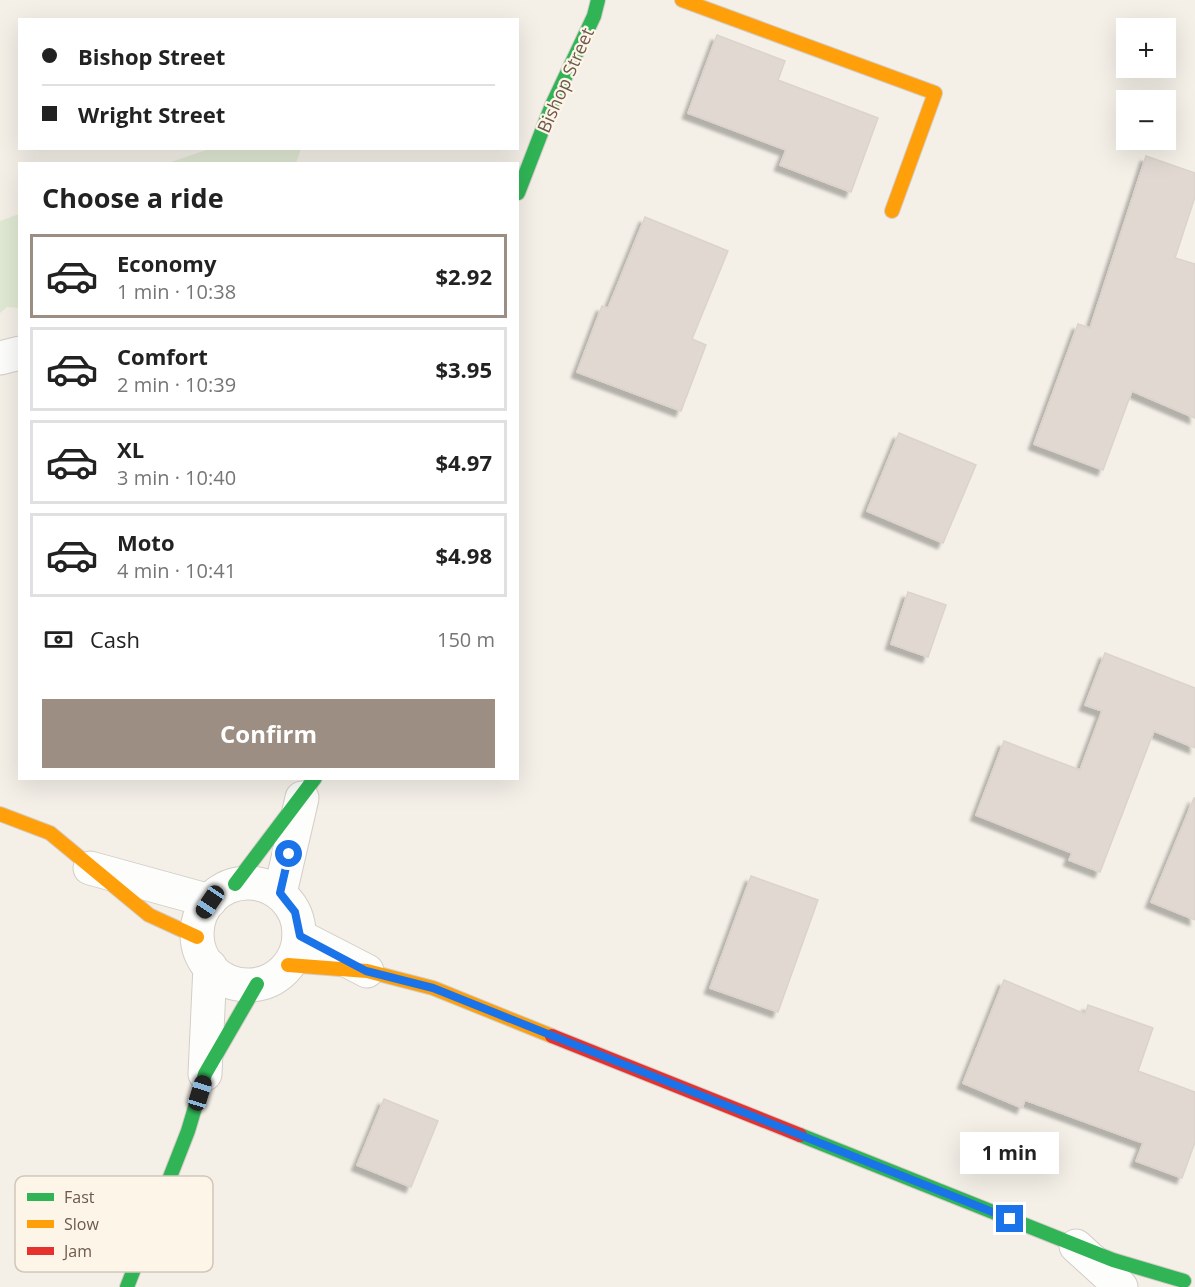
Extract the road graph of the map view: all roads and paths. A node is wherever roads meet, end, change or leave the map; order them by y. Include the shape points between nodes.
1 (598, 0) edge
2 (682, 0) edge
3 (519, 190) edge
4 (892, 211) dead end
5 (18, 354) edge
6 (0, 358) edge
7 (308, 788) edge
8 (0, 814) edge
9 (90, 867) junction
10 (222, 893) junction
11 (280, 893) junction
12 (197, 937) junction
13 (294, 950) junction
14 (210, 966) junction
15 (366, 971) joint
16 (257, 984) junction
17 (205, 1074) junction
18 (170, 1176) edge
19 (1074, 1244) junction
20 (133, 1272) edge
21 (1186, 1279) edge
22 (127, 1287) edge
23 (1121, 1287) edge

1 - 3 street, Bishop Street
2 - 4 street via 935,93
5 - 6 street
7 - 10 street
7 - 11 street
8 - 9 street via 50,833
9 - 10 street
9 - 12 street via 149,915
10 - 11 street via 259,883
10 - 12 street via 201,915
11 - 13 street via 295,912
12 - 14 street
13 - 15 street
13 - 16 street via 277,977
14 - 16 street via 216,974 236,984
14 - 17 street
15 - 19 street via 433,988
16 - 17 street
17 - 18 street
19 - 21 street via 1113,1260
19 - 23 street
20 - 22 street

